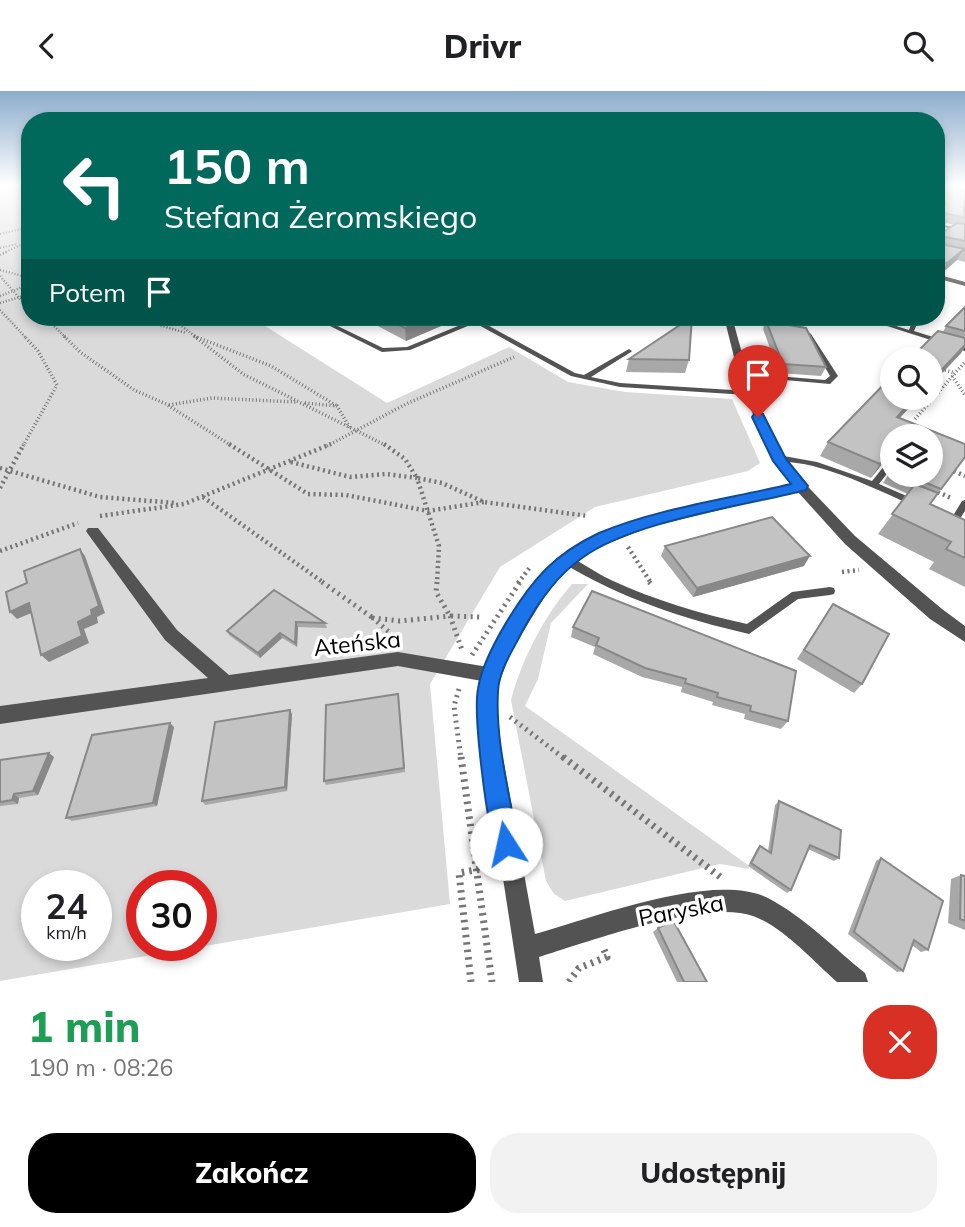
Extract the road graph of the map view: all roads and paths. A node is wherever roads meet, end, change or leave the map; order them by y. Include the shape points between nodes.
1 (951, 228) joint
2 (21, 229) edge
3 (965, 231) edge
4 (945, 232) edge
5 (0, 234) edge
6 (21, 243) edge
7 (21, 245) edge
8 (0, 248) edge
9 (0, 255) edge
10 (0, 270) edge
11 (0, 276) edge
12 (21, 276) edge
13 (945, 278) edge
14 (965, 284) edge
15 (21, 287) edge
16 (12, 290) junction
17 (0, 296) edge
18 (19, 297) junction
19 (21, 299) edge
20 (0, 303) edge
21 (0, 310) edge
22 (54, 326) edge
23 (162, 326) edge
24 (180, 326) edge
25 (333, 326) edge
26 (464, 326) edge
27 (484, 326) edge
28 (731, 326) edge
29 (779, 326) edge
30 (891, 326) edge
31 (913, 326) edge
32 (911, 332) junction
33 (189, 334) junction
34 (965, 349) edge
35 (526, 351) junction
36 (629, 351) dead end
37 (965, 362) edge
38 (945, 370) edge
39 (742, 375) junction
40 (954, 375) junction
41 (586, 377) junction
42 (943, 387) edge
43 (748, 393) junction
44 (965, 395) edge
45 (300, 403) junction
46 (168, 405) junction
47 (337, 406) junction
48 (923, 410) edge
49 (915, 419) edge
50 (350, 428) junction
51 (356, 431) junction
52 (778, 457) junction
53 (290, 462) junction
54 (0, 468) edge
55 (9, 471) junction
56 (271, 471) junction
57 (954, 471) edge
58 (965, 476) edge
59 (880, 477) edge
60 (417, 478) junction
61 (874, 485) junction
62 (801, 486) junction
63 (0, 488) edge
64 (203, 497) junction
65 (484, 502) junction
66 (184, 503) junction
67 (965, 503) edge
68 (920, 506) edge
69 (428, 511) junction
70 (588, 516) dead end
71 (943, 516) edge
72 (90, 523) junction
73 (626, 545) dead end
74 (0, 551) edge
75 (541, 558) dead end
76 (567, 560) junction
77 (863, 570) dead end
78 (842, 572) dead end
79 (831, 591) dead end
80 (663, 603) junction
81 (450, 616) junction
82 (480, 617) dead end
83 (373, 618) junction
84 (965, 635) edge
85 (462, 650) dead end
86 (432, 665) junction
87 (464, 669) junction
88 (492, 675) junction
89 (227, 684) junction
90 (0, 715) edge
91 (509, 716) dead end
92 (509, 863) junction
93 (476, 870) junction
94 (758, 905) junction
95 (525, 949) junction
96 (471, 982) edge
97 (492, 982) edge
98 (531, 982) edge
99 (856, 982) edge

1 - 3 lane
1 - 4 lane
2 - 5 path
6 - 8 path
7 - 9 path
10 - 12 path
11 - 16 path
13 - 14 lane
15 - 16 path
16 - 17 path
16 - 18 path
18 - 19 path
18 - 20 path
21 - 55 path via 38,351 57,385
22 - 46 path via 80,352 134,390
23 - 33 path
24 - 33 path
25 - 26 lane via 382,350 408,349
27 - 35 lane
28 - 39 street
29 - 39 lane via 809,335 834,376 827,382
30 - 32 lane
31 - 32 lane
32 - 34 lane
33 - 45 path via 243,374
33 - 47 path via 271,366
35 - 41 lane
35 - 51 path
36 - 41 lane
37 - 40 path
38 - 40 path
39 - 43 street
40 - 42 path
40 - 44 path
41 - 43 lane via 620,385
43 - 52 street
45 - 46 path via 212,398
45 - 47 path
45 - 50 path
46 - 56 path
47 - 50 path
48 - 49 path
50 - 51 path
51 - 53 path
51 - 60 path via 405,459
52 - 61 lane via 805,459
52 - 62 street
53 - 56 path
53 - 60 path via 350,477 386,474
54 - 55 path
55 - 63 path
55 - 66 path via 100,497
56 - 64 path
56 - 69 path via 308,494 346,495
57 - 58 path
59 - 61 lane
60 - 65 path via 442,483
60 - 69 path
61 - 68 lane
62 - 76 street via 627,529
62 - 84 street via 869,556
64 - 66 path
64 - 83 path
65 - 69 path
65 - 70 path
66 - 72 path
67 - 71 lane via 957,524
69 - 81 path via 439,546 436,592
72 - 74 path
72 - 89 street via 171,635
73 - 80 path
75 - 87 path via 497,613
76 - 80 lane via 595,577
76 - 88 street via 551,574 521,617
77 - 78 path
79 - 80 lane via 796,595 749,629
81 - 82 path
81 - 83 path via 400,621
81 - 85 path
83 - 86 path
86 - 87 street, Ateńska
86 - 89 street, Ateńska via 398,659
87 - 88 street, Ateńska
87 - 93 path via 454,706
88 - 92 street via 487,696 489,726
89 - 90 street, Ateńska
91 - 94 path
92 - 93 path
92 - 95 street
93 - 96 path via 459,873
93 - 97 path
94 - 95 street, Paryska via 726,899 678,907
94 - 99 street, Paryska
95 - 98 street

